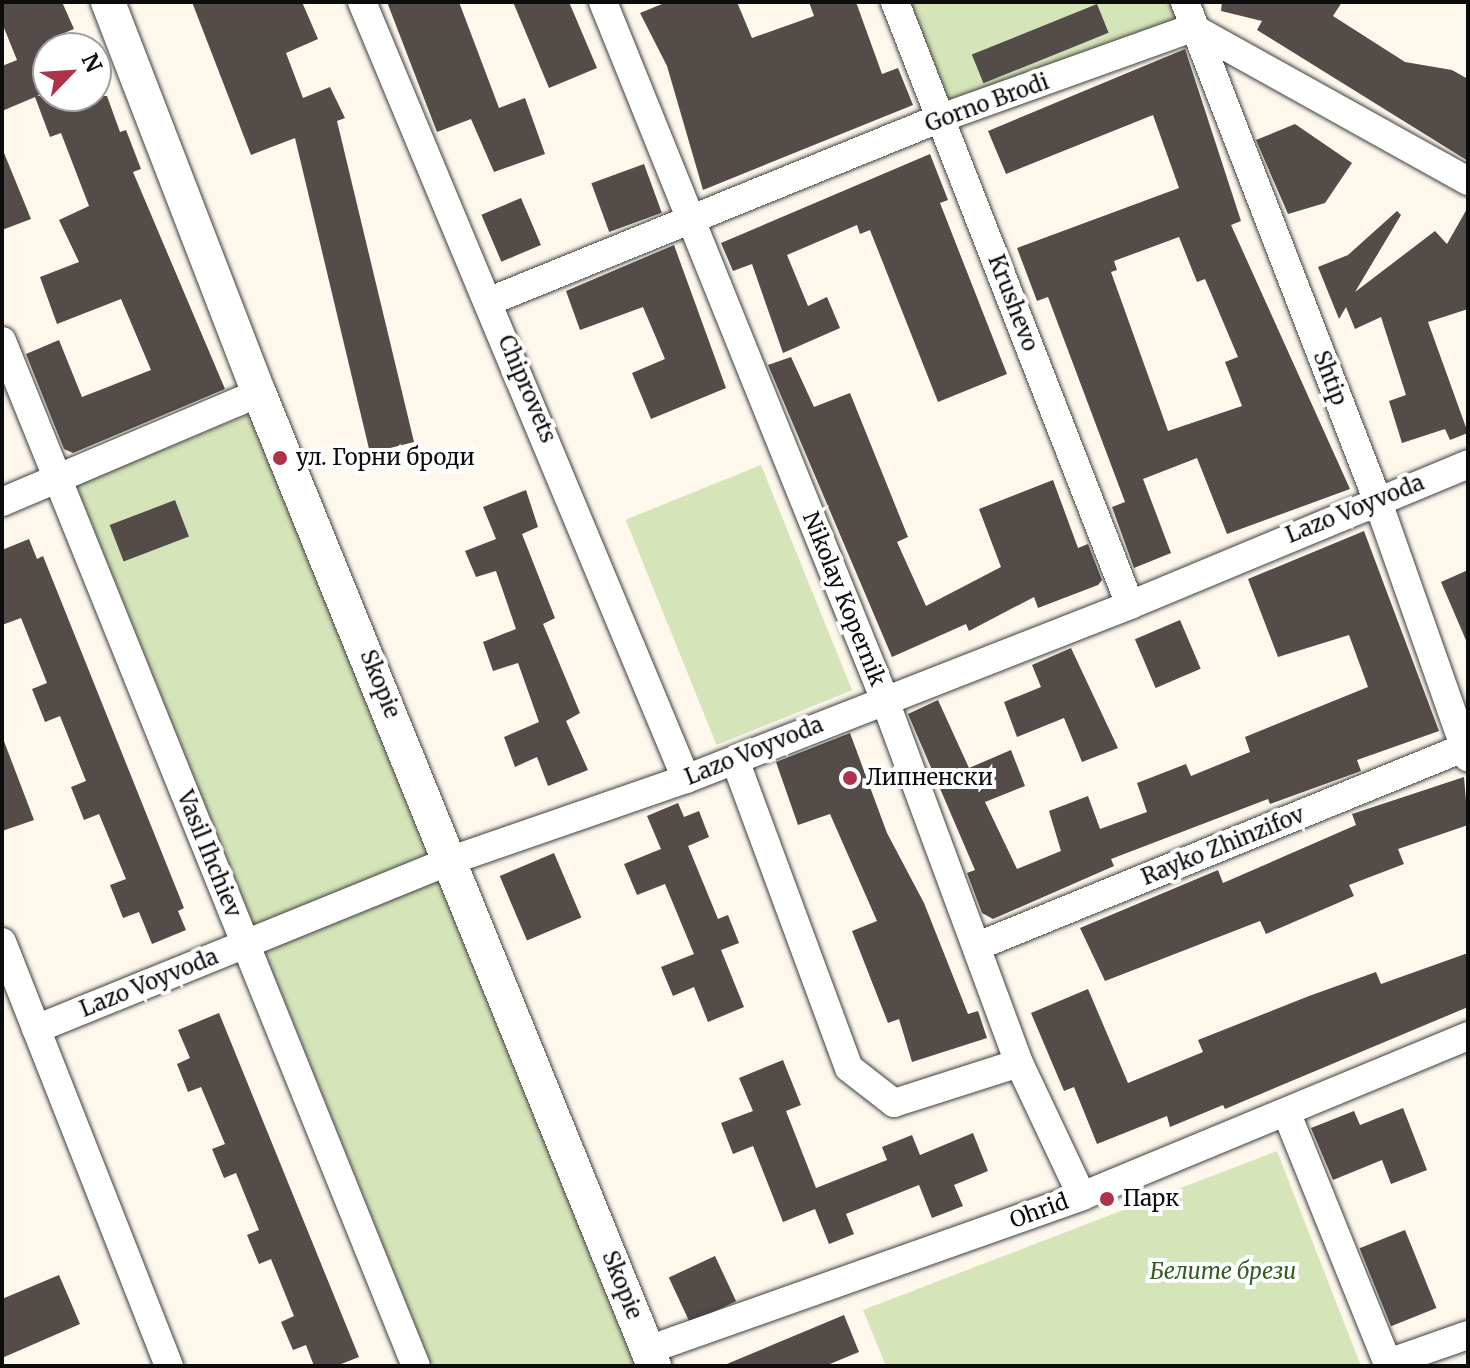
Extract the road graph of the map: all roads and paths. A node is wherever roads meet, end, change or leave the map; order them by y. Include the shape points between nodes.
1 (108, 2) edge
2 (362, 2) edge
3 (603, 2) edge
4 (895, 2) edge
5 (1189, 15) edge
6 (941, 118) junction
7 (1468, 181) edge
8 (690, 220) junction
9 (490, 301) junction
10 (2, 341) edge
11 (259, 393) junction
12 (1468, 464) edge
13 (57, 477) junction
14 (1377, 499) junction
15 (2, 502) edge
16 (1130, 605) junction
17 (884, 698) junction
18 (1467, 750) edge
19 (735, 760) junction
20 (686, 779) junction
21 (452, 860) junction
22 (2, 942) edge
23 (246, 944) junction
24 (978, 946) junction
25 (36, 1029) junction
26 (1468, 1036) edge
27 (1019, 1063) junction
28 (1287, 1114) junction
29 (1082, 1196) junction
30 (1468, 1335) edge
31 (651, 1358) edge
32 (1388, 1365) edge
33 (169, 1366) edge
34 (416, 1366) edge

1 - 11 street, Skopie
2 - 9 street, Chiprovets
3 - 8 street, Nikolay Kopernik
4 - 6 street, Krushevo
5 - 6 street, Gorno Brodi
5 - 7 street
5 - 14 street, Shtip
6 - 8 street, Gorno Brodi
6 - 16 street, Krushevo
8 - 9 street, Gorno Brodi
8 - 17 street, Nikolay Kopernik
9 - 20 street, Chiprovets
10 - 13 street, Vasil Ihchiev
11 - 13 street
11 - 21 street, Skopie
12 - 14 street, Lazo Voyvoda
13 - 15 street
13 - 23 street, Vasil Ihchiev
14 - 16 street, Lazo Voyvoda
14 - 18 street, Shtip
16 - 17 street, Lazo Voyvoda
17 - 19 street, Lazo Voyvoda
17 - 24 street, Nikolay Kopernik
18 - 24 street, Rayko Zhinzifov
19 - 20 street, Lazo Voyvoda
19 - 27 street via 849,1068 894,1103
20 - 21 street, Lazo Voyvoda
21 - 23 street, Lazo Voyvoda
21 - 31 street, Skopie
22 - 25 street
23 - 25 street, Lazo Voyvoda
23 - 34 street, Vasil Ihchiev
24 - 27 street, Nikolay Kopernik
25 - 33 street
26 - 28 street, Ohrid
27 - 29 street, Nikolay Kopernik
28 - 29 street, Ohrid
28 - 32 street
29 - 31 street, Ohrid
30 - 32 street

